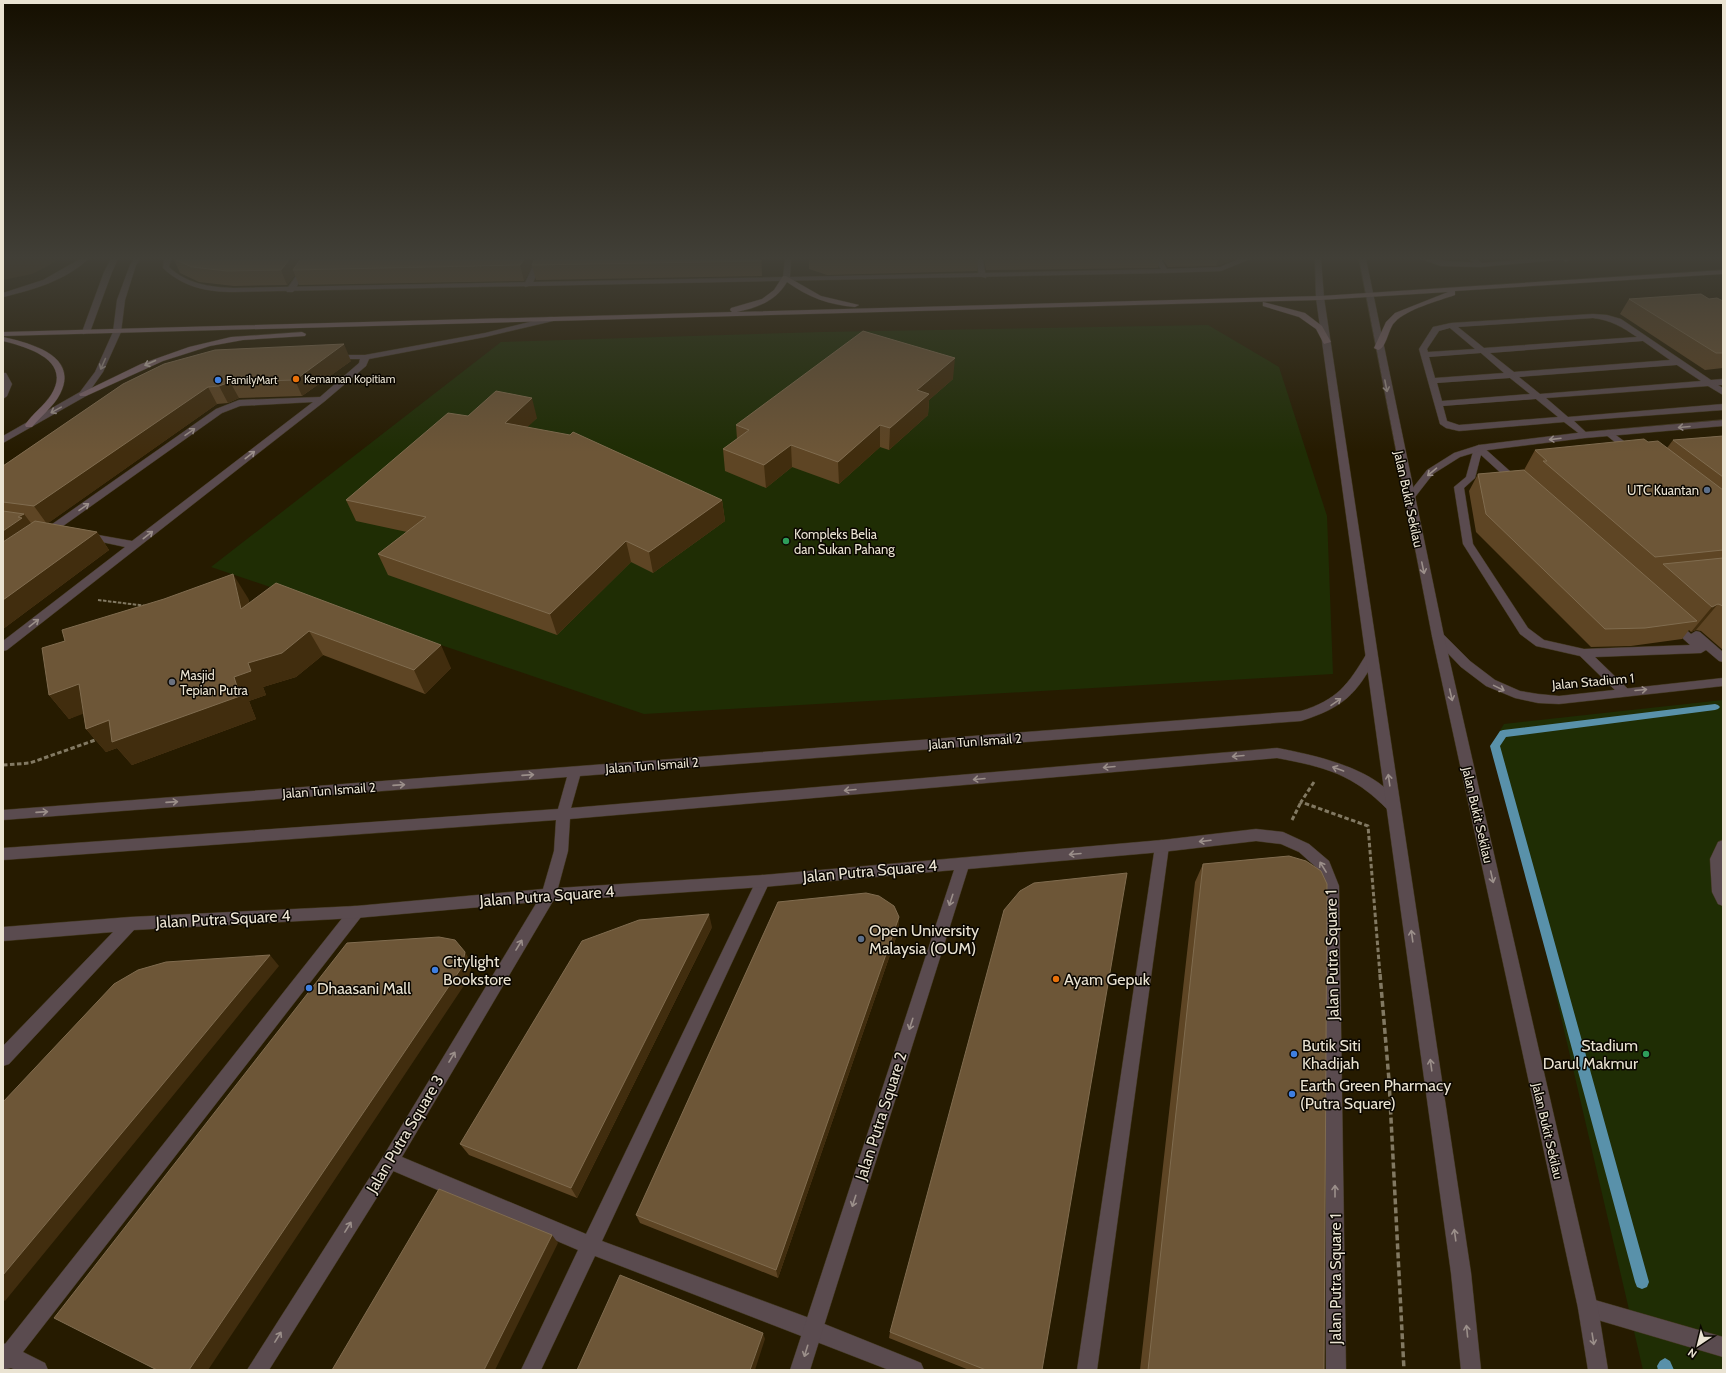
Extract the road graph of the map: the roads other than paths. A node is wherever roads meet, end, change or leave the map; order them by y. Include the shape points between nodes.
1 (89, 323) edge
2 (118, 323) edge
3 (412, 323) edge
4 (533, 323) edge
5 (1313, 323) edge
6 (1324, 323) edge
7 (1373, 323) edge
8 (1390, 323) edge
9 (1481, 323) edge
10 (1621, 323) edge
11 (380, 324) junction
12 (1451, 325) junction
13 (86, 332) junction
14 (117, 332) junction
15 (3, 334) edge
16 (3, 339) edge
17 (1643, 339) junction
18 (1327, 342) junction
19 (1378, 348) junction
20 (1481, 350) junction
21 (1425, 354) junction
22 (365, 356) junction
23 (325, 357) edge
24 (1678, 362) junction
25 (1511, 374) junction
26 (3, 375) edge
27 (1433, 381) junction
28 (1723, 382) edge
29 (1709, 383) junction
30 (1723, 392) edge
31 (83, 394) junction
32 (3, 396) edge
33 (1538, 396) junction
34 (322, 399) junction
35 (1439, 404) junction
36 (1723, 407) edge
37 (1566, 419) junction
38 (1723, 423) edge
39 (29, 424) junction
40 (1609, 433) junction
41 (1585, 435) junction
42 (3, 440) edge
43 (1483, 447) junction
44 (1639, 457) edge
45 (1408, 499) junction
46 (65, 532) edge
47 (78, 535) edge
48 (134, 545) junction
49 (1438, 636) junction
50 (3, 647) edge
51 (1584, 653) junction
52 (1371, 656) junction
53 (1723, 658) edge
54 (1721, 684) edge
55 (1624, 692) junction
56 (575, 771) junction
57 (1393, 806) junction
58 (563, 814) junction
59 (3, 815) edge
60 (1162, 846) junction
61 (1723, 846) edge
62 (3, 854) edge
63 (963, 863) junction
64 (763, 881) junction
65 (549, 895) junction
66 (1723, 900) edge
67 (356, 912) junction
68 (130, 924) junction
69 (3, 934) edge
70 (3, 1058) edge
71 (390, 1160) junction
72 (589, 1245) junction
73 (1588, 1308) junction
74 (812, 1329) junction
75 (1723, 1347) edge
76 (5, 1357) edge
77 (38, 1370) edge
78 (257, 1370) edge
79 (531, 1370) edge
80 (800, 1370) edge
81 (914, 1370) edge
82 (1087, 1370) edge
83 (1336, 1370) edge
84 (1471, 1370) edge
85 (1598, 1370) edge

1 - 13 street
2 - 14 street
3 - 11 main road
4 - 22 street via 485,335
5 - 18 main road via 1319,328
6 - 18 street
7 - 19 street, Jalan Bukit Sekilau
8 - 19 main road
9 - 12 street
10 - 17 street
11 - 14 main road
11 -> 31 main road via 347,332 210,343 169,355
12 - 20 street
12 - 21 street via 1436,329 1424,349
13 - 14 main road
13 - 15 main road
14 -> 31 street via 99,372
16 - 39 main road via 32,346 44,352 57,366 60,376 57,393
17 - 20 street
17 - 24 street
18 - 52 street
19 -> 45 street, Jalan Bukit Sekilau
20 - 21 street
20 - 25 street
21 - 27 street
22 - 23 street
22 - 34 street via 363,364
24 - 25 street
24 - 29 street
25 - 27 street
25 - 33 street
26 - 32 street via 8,384
27 - 35 street
28 - 29 street
29 - 30 street
29 - 33 street
31 -> 39 street
33 - 35 street
33 - 37 street
46 -> 34 street via 47,531 219,411 239,403
48 -> 34 street
35 - 37 street via 1443,422 1459,428
36 - 37 street
37 - 41 street
38 -> 40 street
39 - 42 street
40 - 41 street
40 - 44 street
41 -> 43 street
43 -> 45 street via 1457,455 1430,472
43 - 51 street via 1470,478 1459,487 1468,544 1524,631 1540,643
43 - 51 street via 1700,649
43 - 53 street via 1644,585
45 -> 49 street, Jalan Bukit Sekilau
47 - 48 street
50 -> 48 street
49 -> 55 street, Jalan Stadium 1 via 1478,675 1512,694 1559,700
49 -> 73 street, Jalan Bukit Sekilau
51 - 55 street
56 -> 52 street, Jalan Tun Ismail 2 via 1300,716 1326,709 1344,696 1359,679
57 -> 52 street
55 -> 54 street, Jalan Stadium 1
56 - 58 street, Jalan Putra Square 3
59 -> 56 street, Jalan Tun Ismail 2
57 -> 58 street via 1368,784 1342,770 1313,760 1277,753
84 -> 57 street via 1461,1273
58 - 62 street
58 - 65 street, Jalan Putra Square 3 via 561,851
60 -> 63 street, Jalan Putra Square 1
60 - 82 street
83 -> 60 street, Jalan Putra Square 1 via 1332,886 1324,865 1304,848 1283,838 1256,835
61 - 66 street via 1717,859 1719,892
63 - 64 street, Jalan Putra Square 4
63 -> 74 street, Jalan Putra Square 2
64 - 65 street, Jalan Putra Square 4
64 - 72 street
65 - 67 street, Jalan Putra Square 4
71 -> 65 street, Jalan Putra Square 3
67 - 68 street, Jalan Putra Square 4
67 - 76 street
68 - 69 street, Jalan Putra Square 4
68 - 70 street
71 - 72 street
78 -> 71 street, Jalan Putra Square 3
72 - 74 street
72 - 79 street
73 - 75 street
73 -> 85 street, Jalan Bukit Sekilau
74 -> 80 street, Jalan Putra Square 2
74 - 81 street
76 - 77 street

